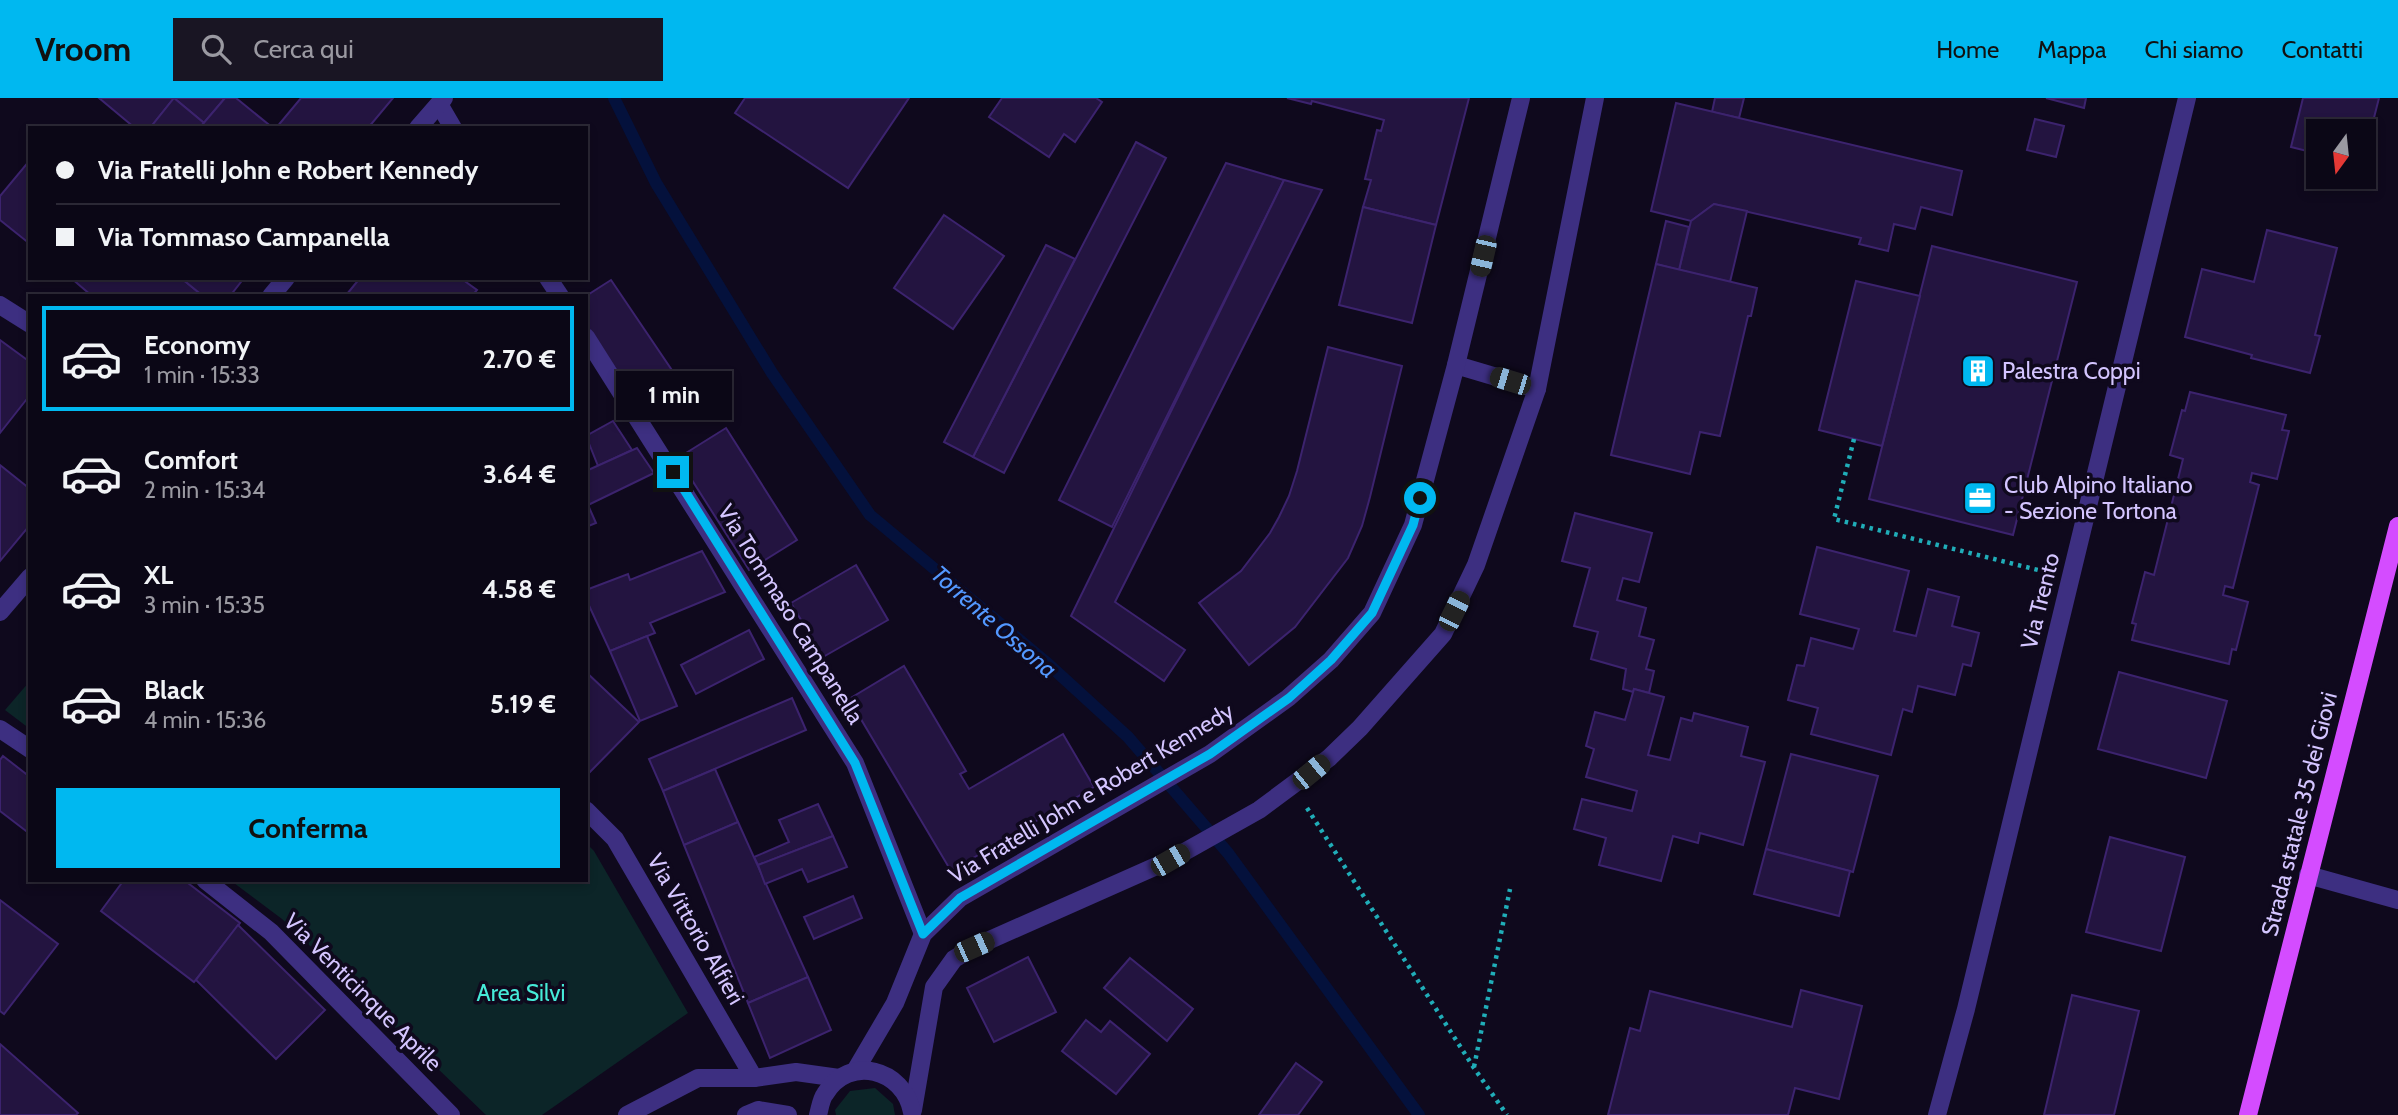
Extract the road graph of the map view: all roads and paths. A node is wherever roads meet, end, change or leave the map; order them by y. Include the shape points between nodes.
1 (1521, 98) edge
2 (1595, 98) edge
3 (2187, 98) edge
4 (442, 101) edge
5 (420, 126) edge
6 (452, 126) edge
7 (284, 280) edge
8 (273, 294) edge
9 (0, 305) edge
10 (28, 323) edge
11 (588, 340) edge
12 (1456, 365) junction
13 (1536, 389) junction
14 (1854, 439) dead end
15 (2398, 526) edge
16 (2070, 578) junction
17 (28, 579) edge
18 (0, 612) edge
19 (0, 729) edge
20 (28, 748) edge
21 (1293, 786) junction
22 (588, 812) edge
23 (2308, 875) junction
24 (208, 882) edge
25 (1510, 889) dead end
26 (2398, 900) edge
27 (923, 934) junction
28 (1474, 1068) junction
29 (847, 1075) junction
30 (754, 1078) junction
31 (912, 1112) edge
32 (451, 1115) edge
33 (627, 1115) edge
34 (746, 1115) edge
35 (788, 1115) edge
36 (818, 1115) edge
37 (1507, 1115) edge
38 (1937, 1115) edge
39 (2248, 1115) edge

1 - 12 street, Via Fratelli John e Robert Kennedy
2 - 13 street
3 - 16 street, Via Trento
4 - 5 street
4 - 6 street
7 - 8 street
9 - 10 street
11 - 27 street, Via Tommaso Campanella via 855,763
12 - 13 street
12 - 27 street, Via Fratelli John e Robert Kennedy via 1413,525 1372,613 1331,660 1289,698 1210,754 960,898
13 - 21 street via 1476,565 1443,634 1360,728
14 - 16 path via 1834,519
15 - 23 main road, Strada statale 35 dei Giovi
16 - 38 street, Via Trento
17 - 18 street
19 - 20 street
21 - 28 path
21 - 31 street via 1170,860 954,959 934,987
22 - 30 street, Via Vittorio Alfieri via 615,839
23 - 26 street
23 - 39 main road, Strada statale 35 dei Giovi
24 - 32 street, Via Venticinque Aprile via 271,932
25 - 28 path
27 - 29 street, Via Fratelli John e Robert Kennedy via 895,1003
28 - 37 path
29 - 30 street via 796,1072
29 - 31 street via 874,1071 892,1078 906,1092
29 - 36 street, Via Fratelli John e Robert Kennedy via 824,1094
30 - 33 street via 698,1078
34 - 35 street via 758,1110

